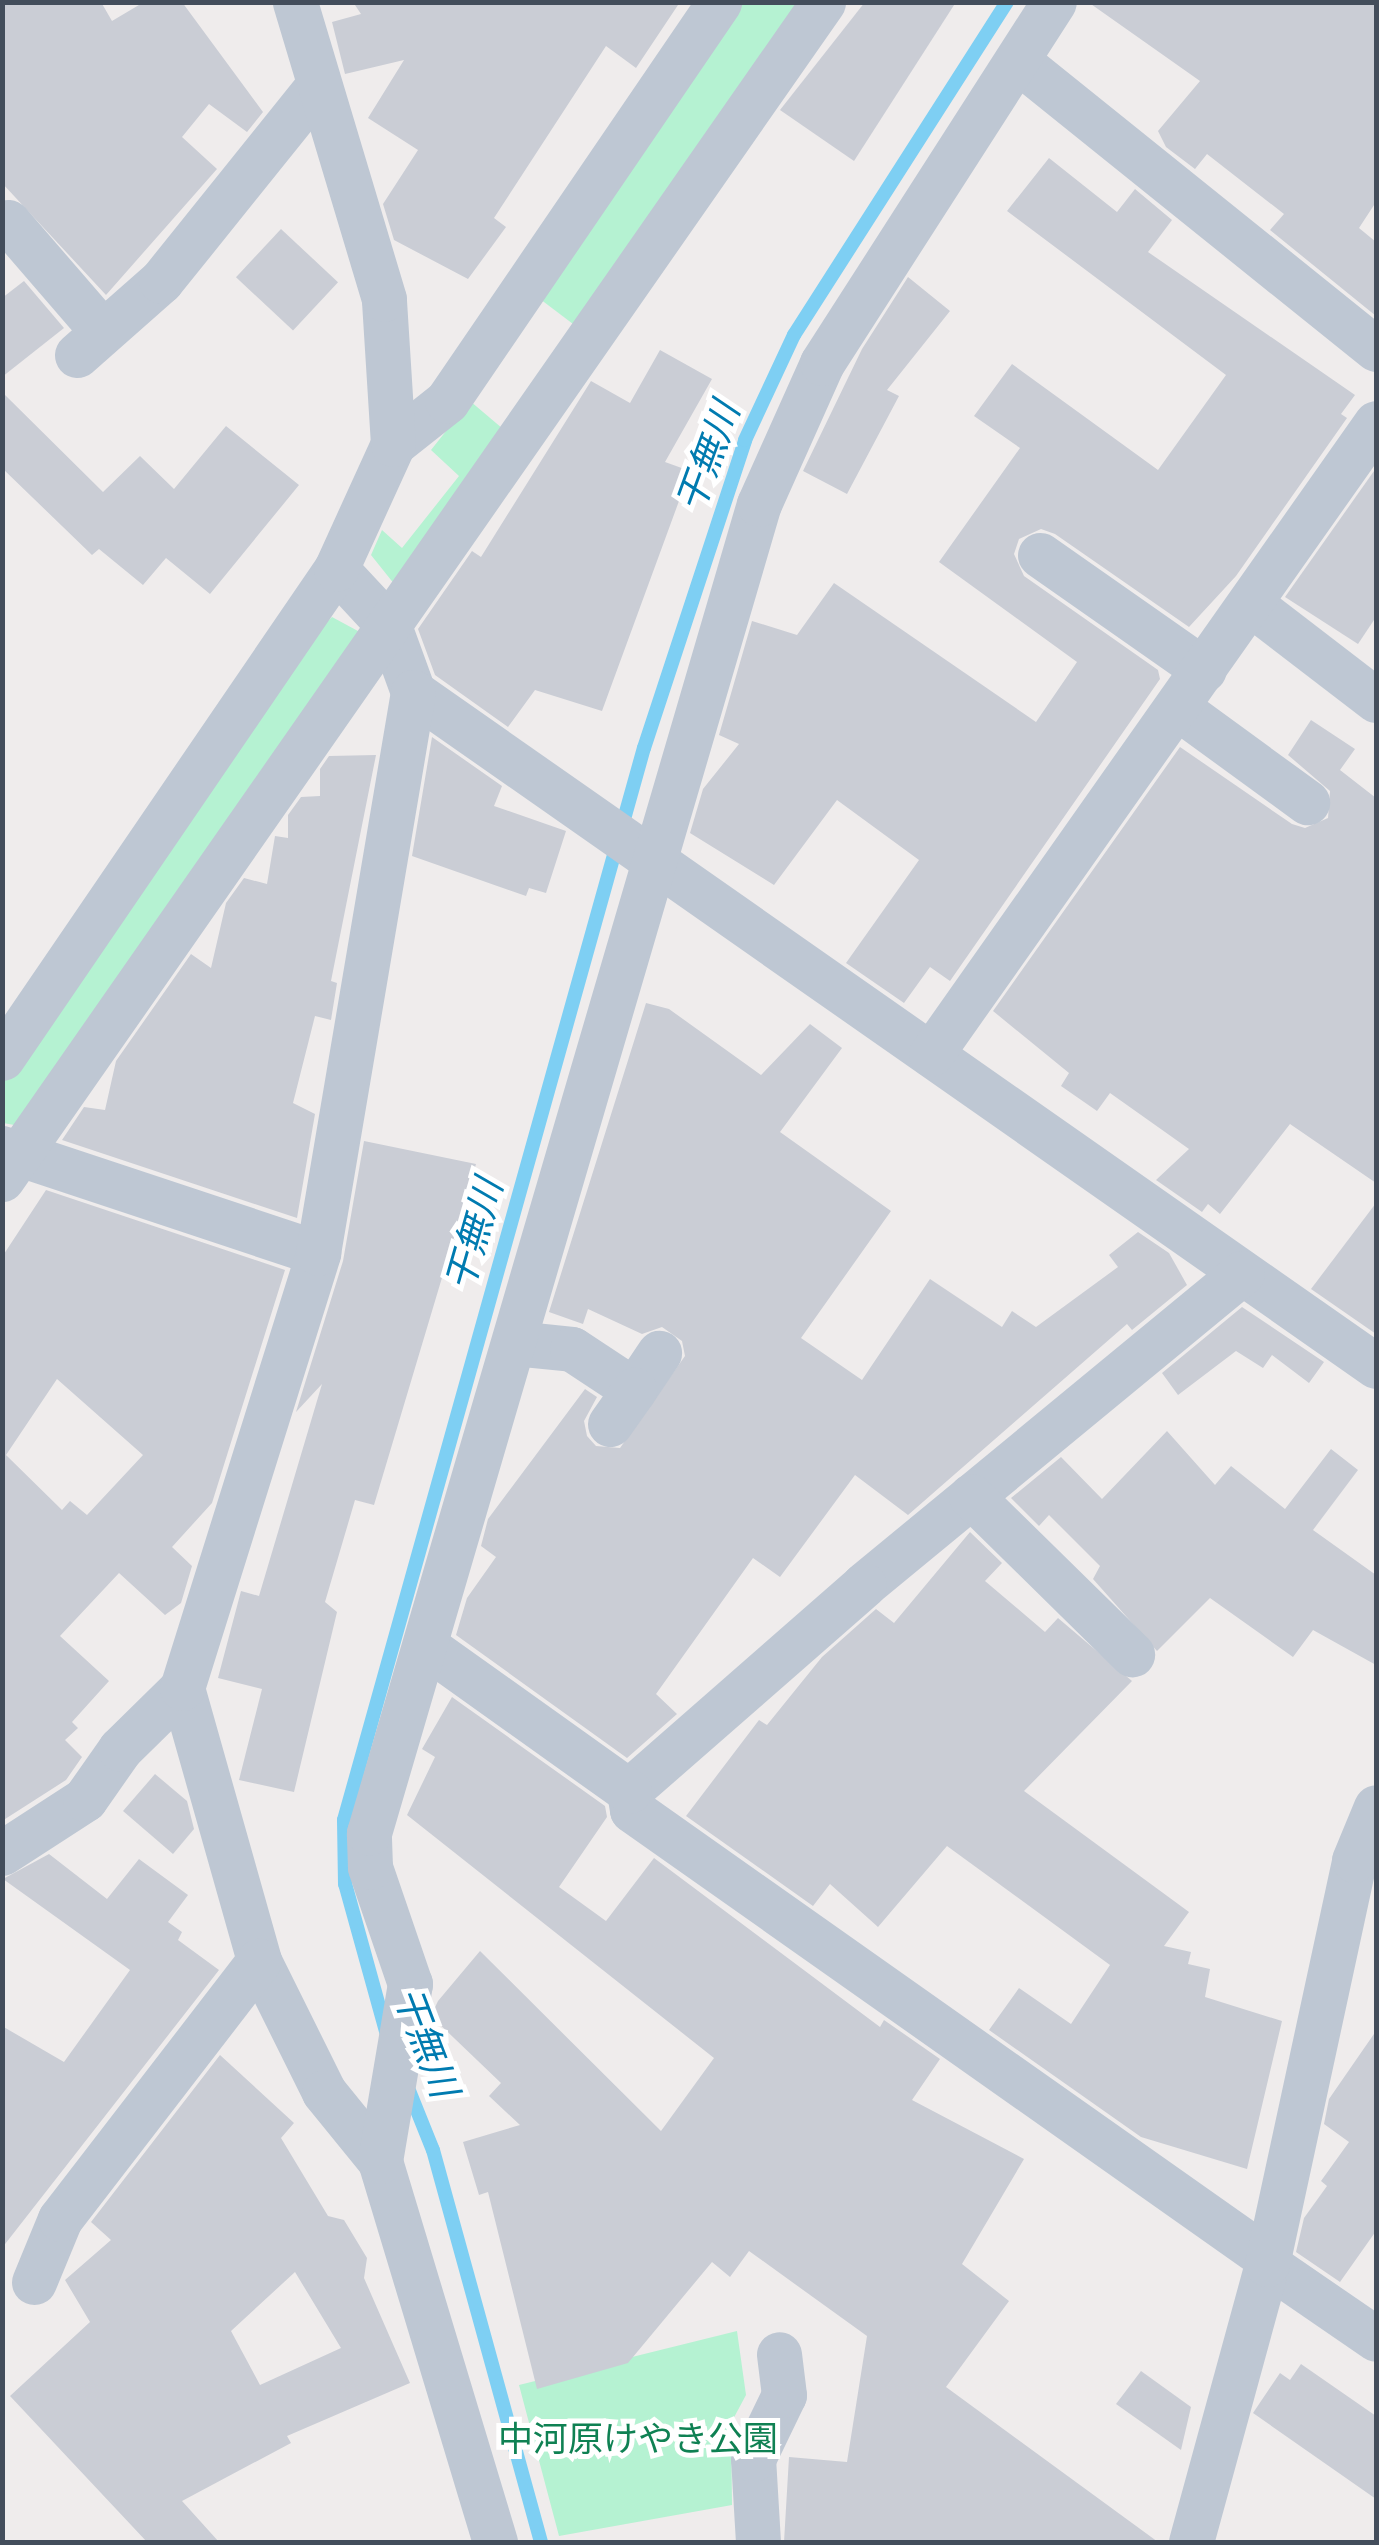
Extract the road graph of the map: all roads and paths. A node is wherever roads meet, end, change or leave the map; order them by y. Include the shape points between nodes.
1 (294, 2) edge
2 (719, 2) edge
3 (823, 2) edge
4 (1054, 2) edge
5 (1019, 62) junction
6 (317, 87) junction
7 (8, 222) dead end
8 (1376, 349) edge
9 (1376, 423) edge
10 (393, 444) junction
11 (1040, 554) dead end
12 (336, 569) junction
13 (1252, 605) junction
14 (389, 626) junction
15 (1204, 670) junction
16 (1373, 689) edge
17 (413, 692) junction
18 (1178, 708) junction
19 (1307, 802) dead end
20 (647, 854) junction
21 (931, 1054) junction
22 (2, 1058) edge
23 (8, 1160) edge
24 (318, 1252) junction
25 (1242, 1273) junction
26 (514, 1343) junction
27 (659, 1353) dead end
28 (1376, 1366) edge
29 (971, 1496) junction
30 (427, 1647) junction
31 (1132, 1654) dead end
32 (182, 1688) junction
33 (628, 1791) junction
34 (1376, 1807) edge
35 (2, 1853) edge
36 (259, 1961) junction
37 (382, 2148) junction
38 (1267, 2261) junction
39 (34, 2282) dead end
40 (1376, 2339) edge
41 (779, 2354) dead end
42 (495, 2542) edge
43 (758, 2542) edge
44 (1191, 2542) edge

1 - 6 street
2 - 10 street via 447,401
3 - 14 street
4 - 5 street
5 - 8 street
5 - 20 street via 822,363 759,504
6 - 7 street via 161,281 90,344
6 - 10 street via 384,299
9 - 13 street
10 - 12 street
11 - 15 street
12 - 14 street
12 - 22 street
13 - 15 street
13 - 16 street
14 - 17 street
14 - 23 street
15 - 18 street
17 - 20 street
17 - 24 street
18 - 19 street
18 - 21 street
20 - 21 street
20 - 26 street
21 - 25 street
23 - 24 street
24 - 32 street
25 - 28 street
25 - 29 street
26 - 27 street via 572,1349 622,1407
26 - 30 street
29 - 31 street
29 - 33 street
30 - 33 street
30 - 37 street via 368,1832 370,1866 410,1984
32 - 35 street via 120,1749 85,1799
32 - 36 street
33 - 38 street via 632,1810
34 - 38 street via 1354,1860
36 - 37 street via 324,2092
36 - 39 street via 60,2219
37 - 42 street
38 - 40 street
38 - 44 street
41 - 43 street via 784,2395 753,2458

